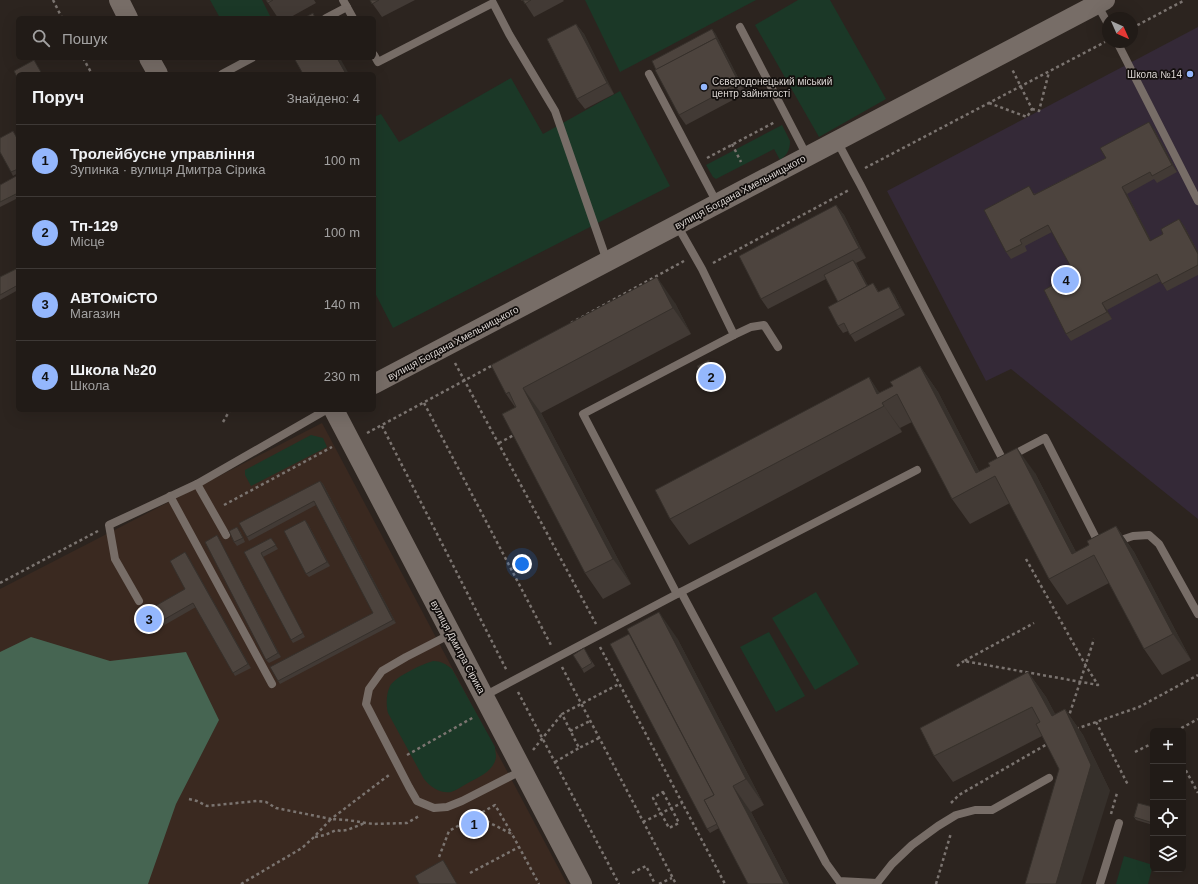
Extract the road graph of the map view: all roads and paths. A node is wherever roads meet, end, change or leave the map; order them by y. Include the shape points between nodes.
1 (53, 0) edge
2 (119, 0) edge
3 (1185, 0) edge
4 (1101, 2) edge
5 (345, 3) edge
6 (1104, 12) edge
7 (61, 16) edge
8 (127, 16) edge
9 (329, 16) edge
10 (352, 16) edge
11 (1138, 25) edge
12 (740, 27) dead end
13 (1102, 44) edge
14 (1120, 48) edge
15 (376, 58) edge
16 (84, 60) edge
17 (150, 60) edge
18 (248, 60) edge
19 (1012, 68) dead end
20 (91, 72) edge
21 (157, 72) edge
22 (226, 72) edge
23 (1049, 72) junction
24 (649, 74) dead end
25 (1021, 86) junction
26 (989, 103) junction
27 (1032, 109) junction
28 (786, 116) junction
29 (837, 141) junction
30 (732, 144) junction
31 (807, 157) junction
32 (741, 162) dead end
33 (696, 163) junction
34 (854, 173) junction
35 (860, 184) junction
36 (1198, 201) edge
37 (718, 204) junction
38 (677, 225) junction
39 (694, 256) junction
40 (607, 262) junction
41 (702, 269) junction
42 (571, 323) edge
43 (734, 336) junction
44 (447, 346) junction
45 (778, 347) dead end
46 (498, 363) edge
47 (465, 380) junction
48 (376, 383) edge
49 (424, 403) junction
50 (229, 412) edge
51 (323, 412) edge
52 (335, 412) edge
53 (223, 422) dead end
54 (382, 426) junction
55 (518, 433) edge
56 (350, 440) junction
57 (499, 443) junction
58 (917, 470) dead end
59 (197, 484) junction
60 (170, 496) junction
61 (213, 511) junction
62 (109, 525) junction
63 (226, 535) dead end
64 (1026, 560) edge
65 (0, 583) edge
66 (679, 593) junction
67 (139, 601) dead end
68 (1198, 614) edge
69 (1034, 623) dead end
70 (451, 634) junction
71 (598, 636) junction
72 (1094, 639) dead end
73 (557, 657) junction
74 (964, 661) junction
75 (957, 666) dead end
76 (1086, 666) junction
77 (1198, 675) edge
78 (512, 681) junction
79 (1080, 682) junction
80 (272, 684) dead end
81 (619, 684) junction
82 (487, 702) junction
83 (581, 704) junction
84 (562, 714) junction
85 (1198, 719) edge
86 (590, 721) junction
87 (1068, 721) edge
88 (1096, 722) junction
89 (1182, 728) edge
90 (1072, 731) edge
91 (570, 732) junction
92 (542, 738) junction
93 (599, 738) junction
94 (1150, 744) edge
95 (579, 748) junction
96 (1135, 752) dead end
97 (555, 762) junction
98 (397, 764) junction
99 (521, 768) junction
100 (1186, 771) edge
101 (1050, 778) edge
102 (1128, 785) dead end
103 (1198, 793) edge
104 (189, 800) dead end
105 (682, 802) junction
106 (434, 808) junction
107 (671, 808) junction
108 (661, 813) junction
109 (956, 815) junction
110 (476, 816) junction
111 (331, 820) junction
112 (365, 822) junction
113 (643, 822) junction
114 (1119, 823) dead end
115 (512, 834) junction
116 (314, 837) junction
117 (519, 847) junction
118 (439, 857) dead end
119 (470, 873) dead end
120 (632, 873) dead end
121 (672, 878) junction
122 (877, 883) edge
123 (241, 884) edge
124 (539, 884) edge
125 (582, 884) edge
126 (619, 884) edge
127 (655, 884) edge
128 (659, 884) edge
129 (676, 884) edge
130 (725, 884) edge
131 (936, 884) edge
132 (1100, 884) edge

1 - 7 path
2 - 8 street
3 - 11 path
4 - 6 lane
4 - 29 street, вулиця Богдана Хмельницького
5 - 9 lane
5 - 10 lane
12 - 28 lane
13 - 23 path
14 - 36 lane
15 - 40 lane via 378,62 493,3 555,111
16 - 20 path
17 - 21 street
18 - 22 lane
19 - 25 path
23 - 25 path
23 - 27 path via 1039,111
24 - 33 lane
25 - 26 path
25 - 27 path
26 - 27 path via 1027,117
26 - 34 path
28 - 30 path
28 - 31 lane
29 - 31 street, вулиця Богдана Хмельницького
29 - 34 lane
30 - 32 path
30 - 33 path
31 - 37 street, вулиця Богдана Хмельницького
33 - 37 lane
34 - 35 lane
35 - 41 path
35 - 68 lane via 1003,460 1045,438 1101,548 1133,536 1149,535 1159,544
37 - 38 street, вулиця Богдана Хмельницького
38 - 39 lane
38 - 40 street, вулиця Богдана Хмельницького
39 - 41 lane
39 - 42 path
40 - 44 street, вулиця Богдана Хмельницького
41 - 43 lane
43 - 45 lane via 751,327 764,325
43 - 66 lane via 583,414
44 - 47 path
44 - 48 street, вулиця Богдана Хмельницького
46 - 47 path
47 - 49 path
47 - 57 path
49 - 54 path
49 - 73 path
50 - 53 path
51 - 59 lane
52 - 56 street, вулиця Дмитра Сірика
54 - 56 path
54 - 78 path
55 - 57 path
56 - 61 path
56 - 70 street, вулиця Дмитра Сірика
57 - 71 path
58 - 66 lane
59 - 60 lane
59 - 61 lane
60 - 62 lane
60 - 80 lane
61 - 63 lane
62 - 65 path
62 - 67 lane via 115,560
64 - 76 path
66 - 71 lane
66 - 122 lane via 826,863 839,881
69 - 74 path
70 - 82 street, вулиця Дмитра Сірика
70 - 98 lane via 382,671 369,688 366,704
71 - 73 lane
71 - 81 path
72 - 76 path
73 - 78 lane
73 - 83 path
74 - 75 path
74 - 79 path
76 - 79 path
76 - 79 path via 1098,685
77 - 88 path via 1139,707
78 - 82 lane
78 - 92 path
79 - 87 path
81 - 83 path
81 - 105 path
82 - 98 path
82 - 99 street, вулиця Дмитра Сірика
83 - 84 path
83 - 86 path
84 - 91 path
84 - 92 path
85 - 89 path
86 - 91 path
86 - 93 path
88 - 90 path
88 - 102 path
91 - 95 path
92 - 97 path
92 - 99 path
93 - 95 path
93 - 113 path
94 - 96 path
95 - 97 path
97 - 126 path
98 - 106 lane via 417,801
98 - 111 path
99 - 106 lane via 462,801 447,807
99 - 125 street, вулиця Дмитра Сірика
100 - 103 path
101 - 109 lane via 992,810 974,810
104 - 111 path via 207,806 266,802 276,808
105 - 107 path
105 - 130 path
106 - 112 path via 407,823
107 - 108 path
107 - 108 path via 679,823 668,828
107 - 108 path via 663,792 653,798
108 - 113 path
109 - 122 lane via 912,845
109 - 131 path
110 - 115 path
110 - 115 path via 495,805
110 - 118 path via 449,831
111 - 112 path
111 - 116 path
112 - 116 path via 347,830 336,830
113 - 121 path
114 - 132 lane
115 - 117 path
116 - 123 path via 302,848
117 - 119 path
117 - 124 path
120 - 127 path via 646,866
121 - 128 path
121 - 129 path

